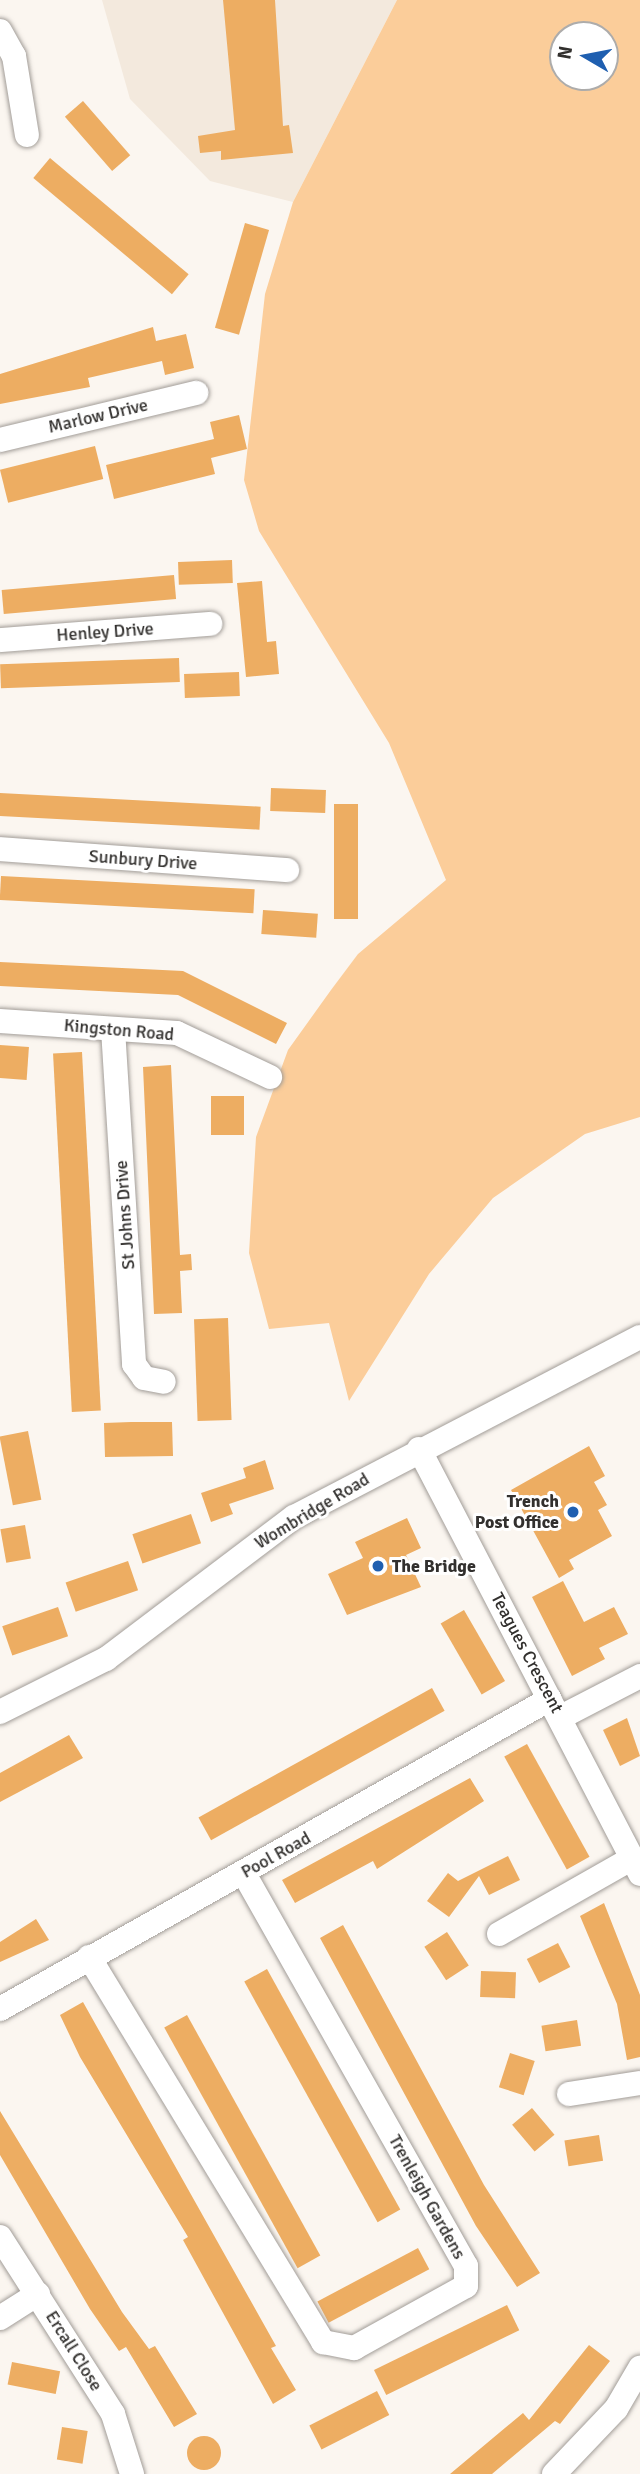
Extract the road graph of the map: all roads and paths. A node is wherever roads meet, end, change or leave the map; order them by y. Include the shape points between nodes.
1 (0, 31) edge
2 (27, 135) dead end
3 (196, 393) dead end
4 (0, 440) edge
5 (210, 624) dead end
6 (0, 640) edge
7 (0, 849) edge
8 (286, 870) dead end
9 (0, 1021) edge
10 (114, 1029) junction
11 (270, 1077) dead end
12 (640, 1337) edge
13 (164, 1382) dead end
14 (419, 1449) junction
15 (640, 1676) edge
16 (556, 1708) junction
17 (0, 1712) edge
18 (636, 1866) edge
19 (244, 1872) junction
20 (499, 1934) dead end
21 (89, 1957) junction
22 (0, 2009) edge
23 (640, 2083) edge
24 (569, 2094) dead end
25 (0, 2237) edge
26 (38, 2294) junction
27 (0, 2318) edge
28 (640, 2368) edge
29 (132, 2474) edge
30 (554, 2474) edge

1 - 2 street via 14,56
3 - 4 street, Marlow Drive
5 - 6 street, Henley Drive
7 - 8 street, Sunbury Drive
9 - 10 street, Kingston Road
10 - 11 street, Kingston Road via 177,1033
10 - 13 street, St Johns Drive via 134,1364 145,1378
12 - 14 street, Wombridge Road
14 - 16 street, Teagues Crescent
14 - 17 street, Wombridge Road via 294,1517 106,1659
15 - 16 street, Pool Road
16 - 18 street, Teagues Crescent
16 - 19 street, Pool Road
18 - 20 street, Teagues Crescent
19 - 21 street, Pool Road
19 - 21 street, Trenleigh Gardens via 466,2266 466,2286 354,2348 323,2342
21 - 22 street, Pool Road
23 - 24 street
25 - 26 street, Ercall Close
26 - 27 street
26 - 29 street, Ercall Close via 113,2414
28 - 30 street via 616,2409

